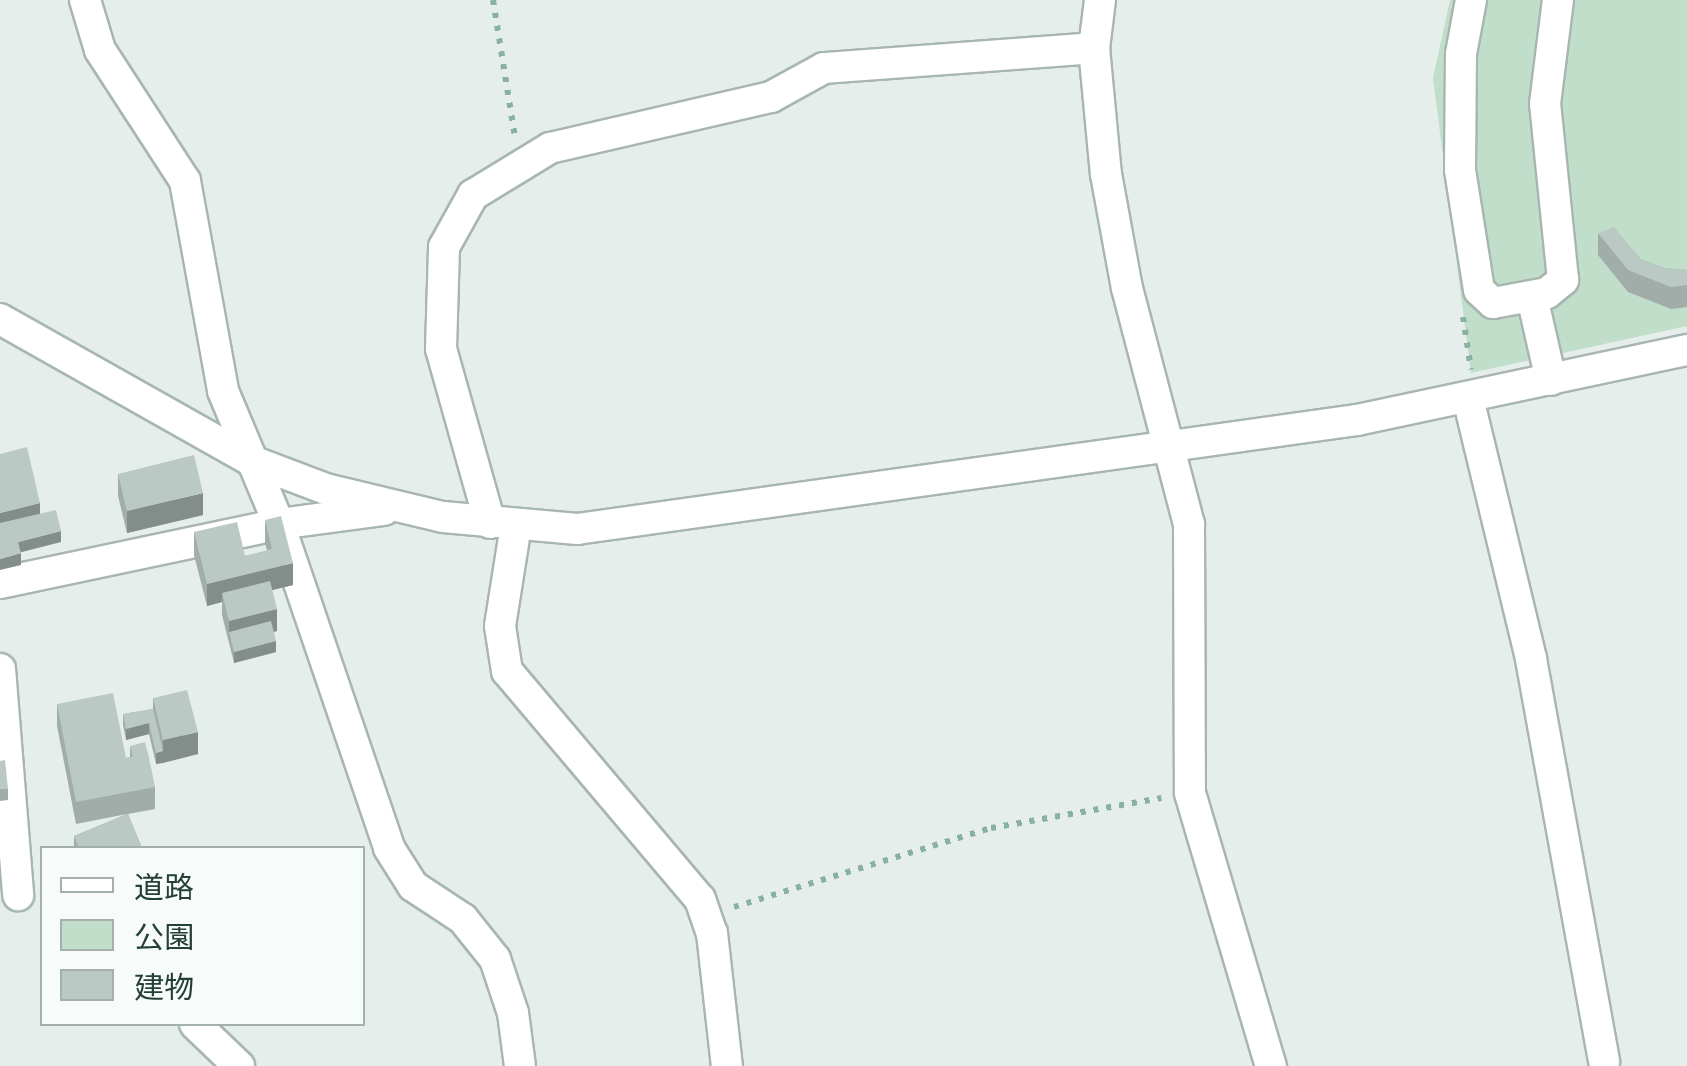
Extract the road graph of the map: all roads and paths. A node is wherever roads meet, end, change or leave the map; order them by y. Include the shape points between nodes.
1 (85, 0) edge
2 (493, 0) edge
3 (1100, 0) edge
4 (1471, 0) edge
5 (1558, 0) edge
6 (1094, 48) junction
7 (519, 164) junction
8 (1532, 296) junction
9 (0, 319) edge
10 (1687, 350) edge
11 (1551, 380) junction
12 (1468, 398) junction
13 (1170, 448) junction
14 (252, 460) junction
15 (397, 508) junction
16 (279, 524) junction
17 (503, 524) junction
18 (0, 583) edge
19 (0, 669) edge
20 (1190, 793) junction
21 (20, 897) edge
22 (708, 915) junction
23 (197, 1026) edge
24 (1600, 1064) edge
25 (240, 1066) edge
26 (520, 1066) edge
27 (727, 1066) edge
28 (1271, 1066) edge

1 - 14 street via 100,50 185,182 223,391
2 - 7 path
3 - 6 street
4 - 8 street via 1458,132 1479,290 1493,304
5 - 8 street via 1546,122 1564,274 1560,286
6 - 7 street via 824,68 771,97 550,148
6 - 13 street via 1126,288
7 - 17 street via 473,194 444,248 440,278 441,349
8 - 11 street
9 - 14 street
10 - 11 street
11 - 12 street
12 - 13 street
12 - 24 street via 1532,659
13 - 17 street via 642,524
13 - 20 street via 1193,569
14 - 15 street
14 - 16 street
15 - 16 street
15 - 17 street
16 - 18 street
16 - 26 street via 389,848 413,886 463,918 495,958 513,1013
17 - 22 street via 500,626 507,670
19 - 21 street
20 - 22 path via 991,828
20 - 28 street
22 - 27 street
23 - 25 street

